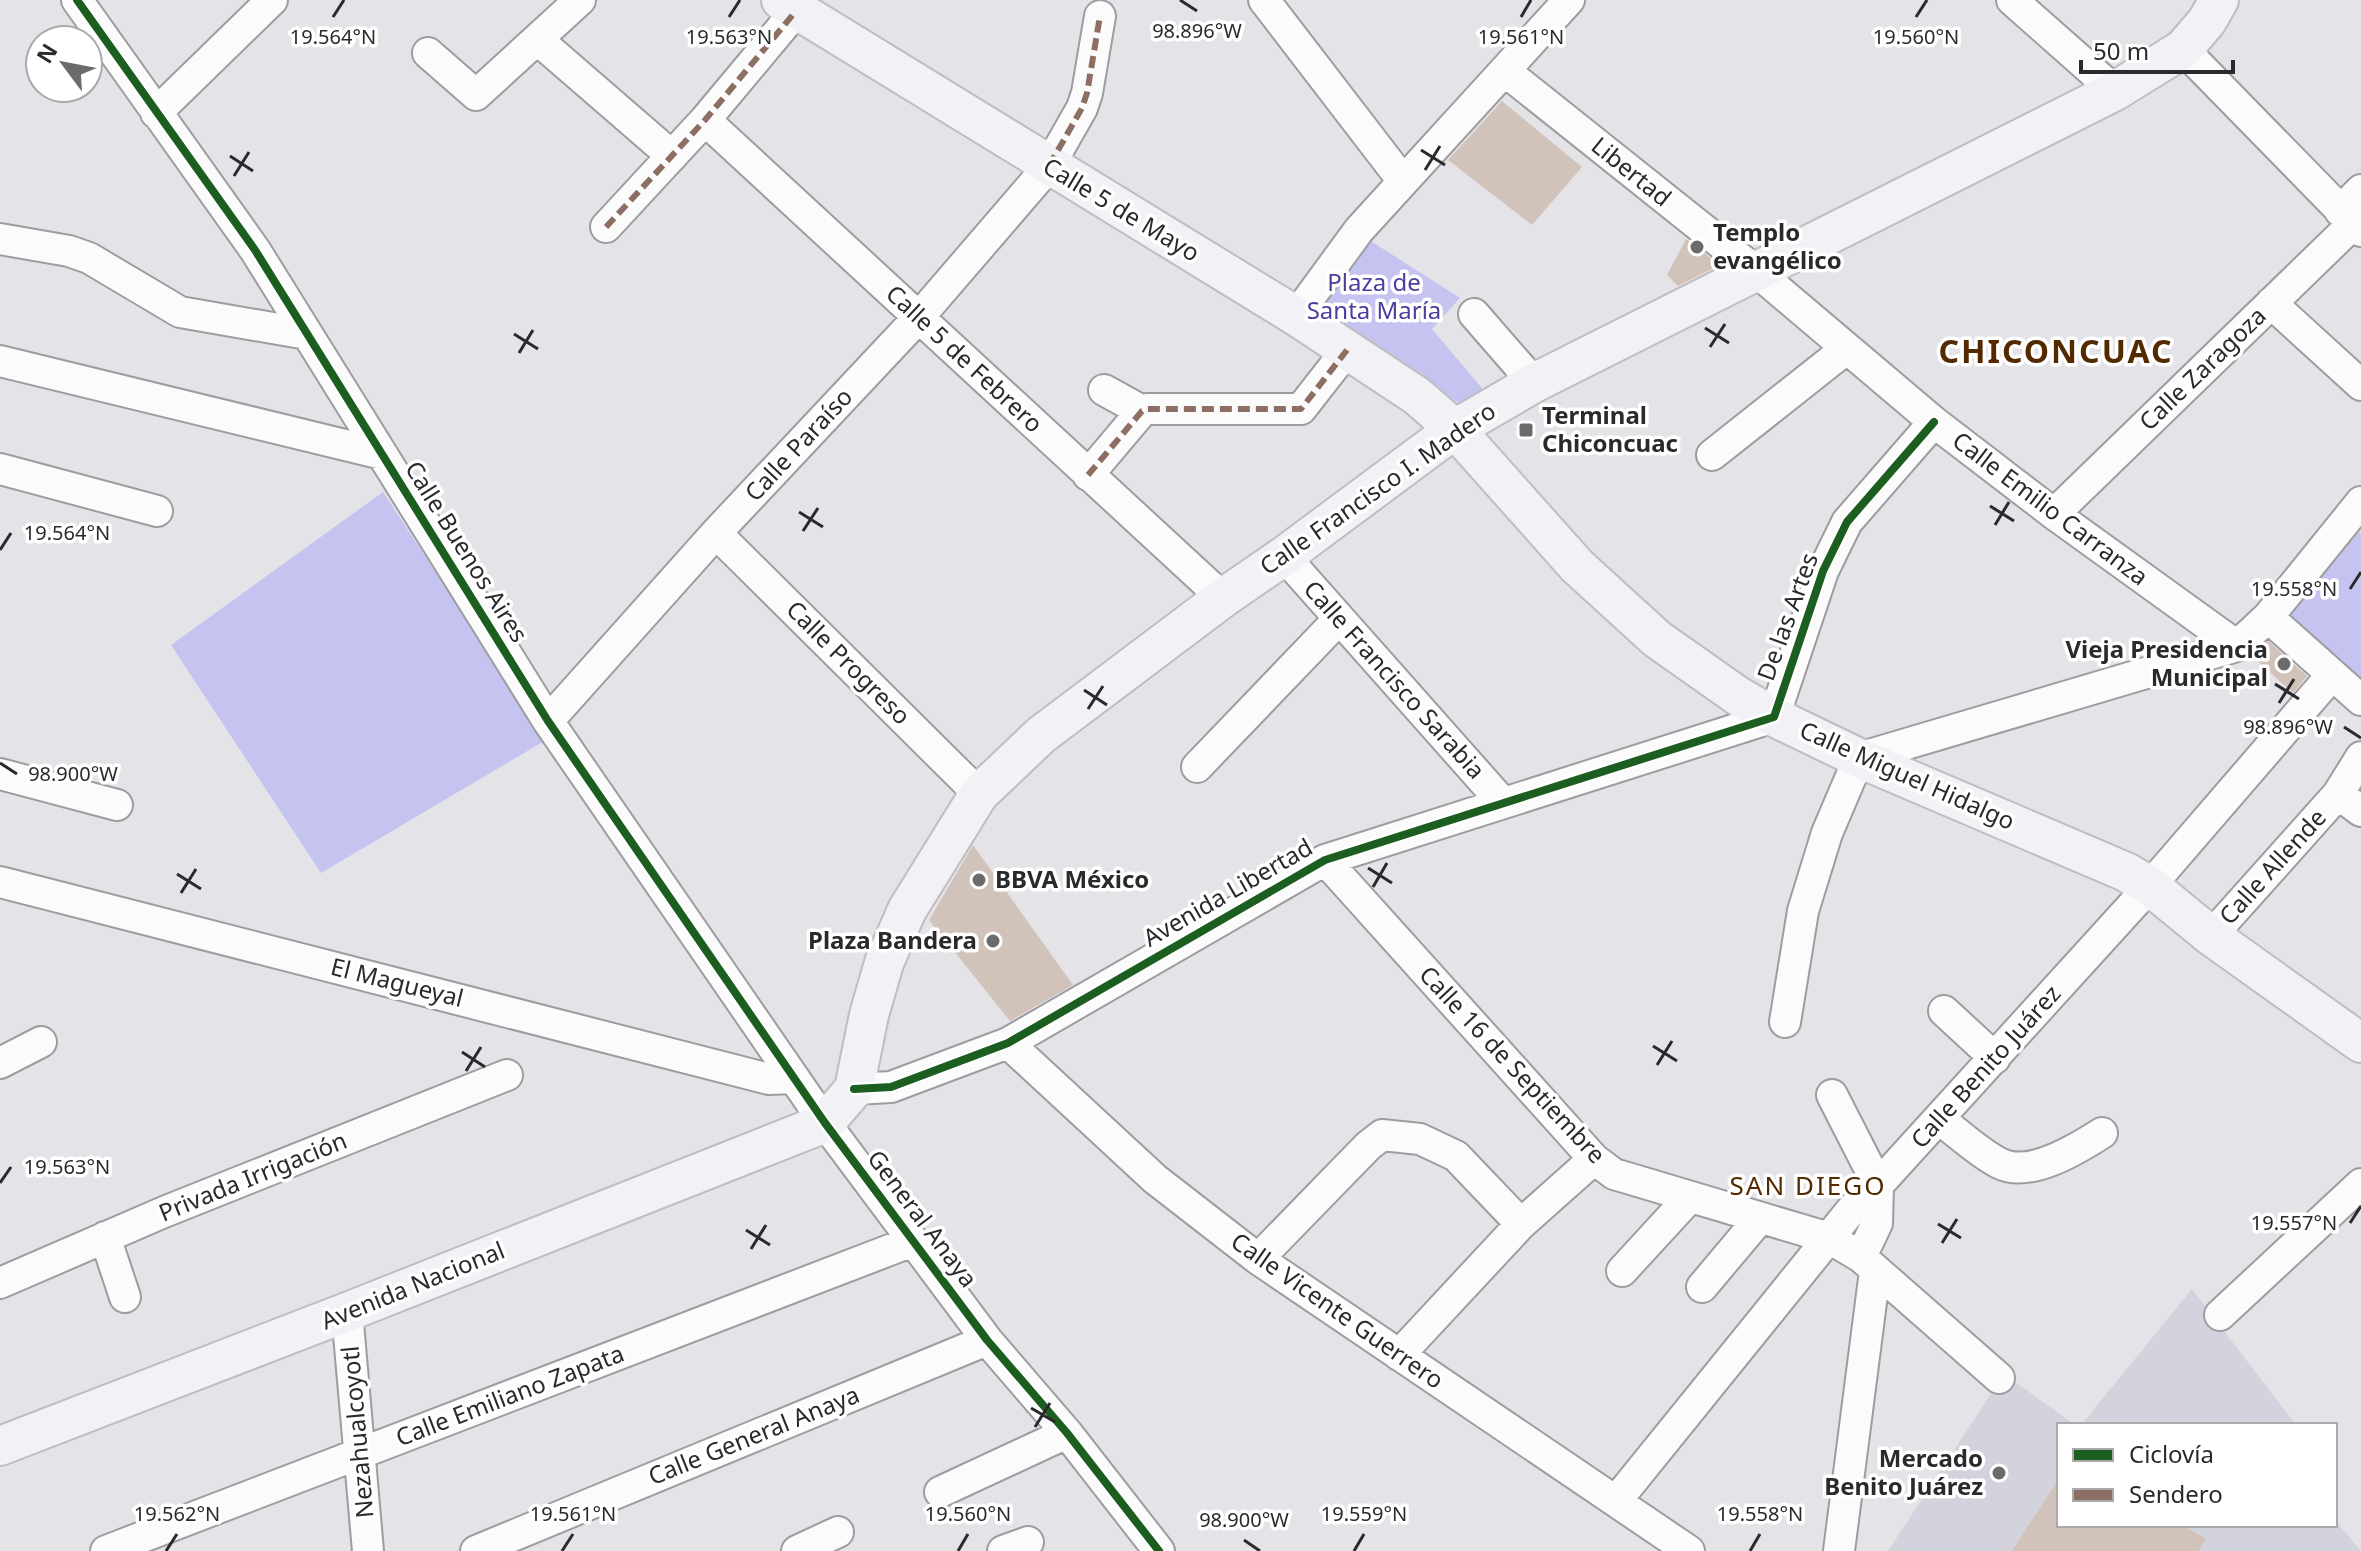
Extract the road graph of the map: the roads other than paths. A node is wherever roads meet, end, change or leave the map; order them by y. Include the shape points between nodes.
1 (77, 0) edge
2 (272, 0) edge
3 (580, 0) edge
4 (1264, 0) edge
5 (1569, 0) edge
6 (2012, 0) edge
7 (2219, 0) edge
8 (788, 5) edge
9 (1100, 16) dead end
10 (538, 40) junction
11 (2183, 49) junction
12 (428, 53) dead end
13 (1505, 71) junction
14 (2115, 91) junction
15 (156, 113) junction
16 (705, 120) junction
17 (672, 156) junction
18 (1049, 166) junction
19 (1403, 181) junction
20 (2354, 214) edge
21 (606, 227) dead end
22 (0, 239) edge
23 (1757, 272) junction
24 (2271, 303) junction
25 (1474, 314) dead end
26 (1296, 316) junction
27 (919, 317) junction
28 (307, 334) junction
29 (1846, 349) junction
30 (1347, 350) junction
31 (0, 361) edge
32 (1534, 383) junction
33 (2361, 385) edge
34 (1104, 390) dead end
35 (1142, 411) junction
36 (1934, 422) junction
37 (1455, 429) junction
38 (382, 454) junction
39 (1712, 455) dead end
40 (0, 469) edge
41 (1088, 475) junction
42 (2361, 502) edge
43 (157, 511) dead end
44 (2054, 514) junction
45 (716, 533) junction
46 (1284, 556) junction
47 (1223, 598) junction
48 (2268, 617) junction
49 (1339, 619) junction
50 (2237, 646) junction
51 (2332, 675) junction
52 (2361, 700) edge
53 (1774, 717) junction
54 (548, 721) junction
55 (2361, 757) edge
56 (1859, 758) junction
57 (1197, 767) dead end
58 (0, 774) edge
59 (979, 794) junction
60 (2349, 802) edge
61 (1503, 803) junction
62 (117, 805) dead end
63 (1325, 860) junction
64 (0, 882) edge
65 (2150, 886) junction
66 (2211, 936) junction
67 (1944, 1011) dead end
68 (1785, 1022) dead end
69 (41, 1042) dead end
70 (1008, 1043) junction
71 (2361, 1043) edge
72 (1995, 1058) junction
73 (0, 1063) edge
74 (507, 1075) dead end
75 (794, 1078) junction
76 (854, 1089) junction
77 (1832, 1095) dead end
78 (1939, 1119) junction
79 (825, 1123) junction
80 (2102, 1133) dead end
81 (1594, 1159) junction
82 (2361, 1184) edge
83 (1878, 1185) junction
84 (1690, 1197) junction
85 (1760, 1218) junction
86 (1521, 1224) junction
87 (105, 1237) junction
88 (1829, 1238) junction
89 (913, 1241) junction
90 (1258, 1259) junction
91 (1868, 1264) junction
92 (1622, 1271) dead end
93 (0, 1283) edge
94 (1702, 1287) dead end
95 (125, 1297) dead end
96 (347, 1312) junction
97 (2220, 1315) dead end
98 (987, 1340) junction
99 (1399, 1355) junction
100 (1999, 1378) dead end
101 (1067, 1433) junction
102 (0, 1446) edge
103 (359, 1454) junction
104 (940, 1492) dead end
105 (1616, 1501) junction
106 (838, 1532) dead end
107 (106, 1551) edge
108 (368, 1551) edge
109 (476, 1551) edge
110 (797, 1551) edge
111 (1159, 1551) edge
112 (1689, 1551) edge
113 (1839, 1551) edge

1 - 15 street, Calle Buenos Aires
2 - 15 street
3 - 10 street
4 - 19 street
5 - 13 street
6 - 14 street
7 - 11 main road, Calle Francisco I. Madero
8 - 16 street
8 - 18 main road, Calle 5 de Mayo
9 - 18 street, Calle Paraíso via 1082,108
10 - 12 street via 476,95
10 - 17 street
11 - 14 main road, Calle Francisco I. Madero
11 - 20 street
13 - 19 street
13 - 23 street, Libertad
14 - 23 main road, Calle Francisco I. Madero
15 - 28 street, Calle Buenos Aires via 255,250
16 - 17 street
16 - 27 street, Calle 5 de Febrero
17 - 21 street
18 - 26 main road, Calle 5 de Mayo
18 - 27 street, Calle Paraíso
19 - 26 street via 1359,230
20 - 24 street, Calle Zaragoza
22 - 28 street via 89,258 180,312
23 - 29 street, Calle Emilio Carranza
23 - 32 main road, Calle Francisco I. Madero
24 - 33 street
24 - 44 street, Calle Zaragoza
25 - 32 street
26 - 30 main road, Calle 5 de Mayo
27 - 41 street, Calle 5 de Febrero
27 - 45 street, Calle Paraíso
28 - 38 street, Calle Buenos Aires
29 - 36 street, Calle Emilio Carranza
29 - 39 street
30 - 35 street via 1301,409
30 - 37 main road, Calle 5 de Mayo via 1417,396
31 - 38 street
32 - 37 main road, Calle Francisco I. Madero
34 - 35 street
35 - 41 street
36 - 44 street, Calle Emilio Carranza
36 - 53 street, De las Artes via 1847,522 1823,571
37 - 46 main road, Calle Francisco I. Madero
37 - 53 main road, Calle Miguel Hidalgo via 1577,566 1657,639
38 - 54 street, Calle Buenos Aires
40 - 43 street
41 - 47 street, Calle 5 de Febrero
42 - 48 street
44 - 50 street, Calle Emilio Carranza
45 - 54 street, Calle Paraíso
45 - 59 street, Calle Progreso
46 - 47 main road, Calle Francisco I. Madero
46 - 49 street, Calle Francisco Sarabia
47 - 59 main road, Calle Francisco I. Madero via 1041,735
48 - 50 street
48 - 51 street
49 - 57 street
49 - 61 street, Calle Francisco Sarabia
50 - 56 street
51 - 52 street
51 - 65 street, Calle Benito Juárez
53 - 56 main road, Calle Miguel Hidalgo
53 - 61 street, Avenida Libertad
54 - 75 street, Calle Buenos Aires
55 - 60 street, Calle Allende
56 - 65 main road, Calle Miguel Hidalgo
56 - 68 street via 1827,833 1803,911
58 - 62 street
59 - 76 main road, Calle Francisco I. Madero via 907,910 890,950 869,1015
60 - 66 street, Calle Allende
61 - 63 street, Avenida Libertad
63 - 70 street, Avenida Libertad
63 - 81 street, Calle 16 de Septiembre
64 - 75 street, El Magueyal via 769,1079
65 - 66 main road, Calle Miguel Hidalgo
65 - 72 street, Calle Benito Juárez
66 - 71 main road, Calle Miguel Hidalgo
67 - 72 street
69 - 73 street
70 - 76 street, Avenida Libertad via 891,1087
70 - 90 street, Calle Vicente Guerrero via 1155,1179
72 - 78 street, Calle Benito Juárez
74 - 87 street, Privada Irrigación
75 - 79 street, Calle Buenos Aires
76 - 79 main road, Calle Francisco I. Madero
77 - 83 street
78 - 80 street via 1998,1163 2020,1168 2066,1156
78 - 83 street, Calle Benito Juárez
79 - 89 street, General Anaya
79 - 96 main road, Avenida Nacional
81 - 84 street, Calle 16 de Septiembre via 1614,1174
81 - 86 street
82 - 97 street
83 - 88 street, Calle Benito Juárez
83 - 91 street
84 - 85 street, Calle 16 de Septiembre
84 - 92 street
85 - 88 street, Calle 16 de Septiembre
85 - 94 street
86 - 90 street via 1456,1156 1420,1139 1382,1135
86 - 99 street
87 - 93 street, Privada Irrigación
87 - 95 street
88 - 91 street, Calle 16 de Septiembre
88 - 105 street, Calle Benito Juárez
89 - 98 street, General Anaya
89 - 103 street, Calle Emiliano Zapata
90 - 99 street, Calle Vicente Guerrero
91 - 100 street, Calle 16 de Septiembre
91 - 113 street
96 - 102 main road, Avenida Nacional
96 - 103 street, Nezahualcoyotl
98 - 101 street
98 - 109 street, Calle General Anaya
99 - 105 street, Calle Vicente Guerrero
101 - 104 street
101 - 111 street
103 - 107 street, Calle Emiliano Zapata
103 - 108 street, Nezahualcoyotl
105 - 112 street, Calle Vicente Guerrero
106 - 110 street

